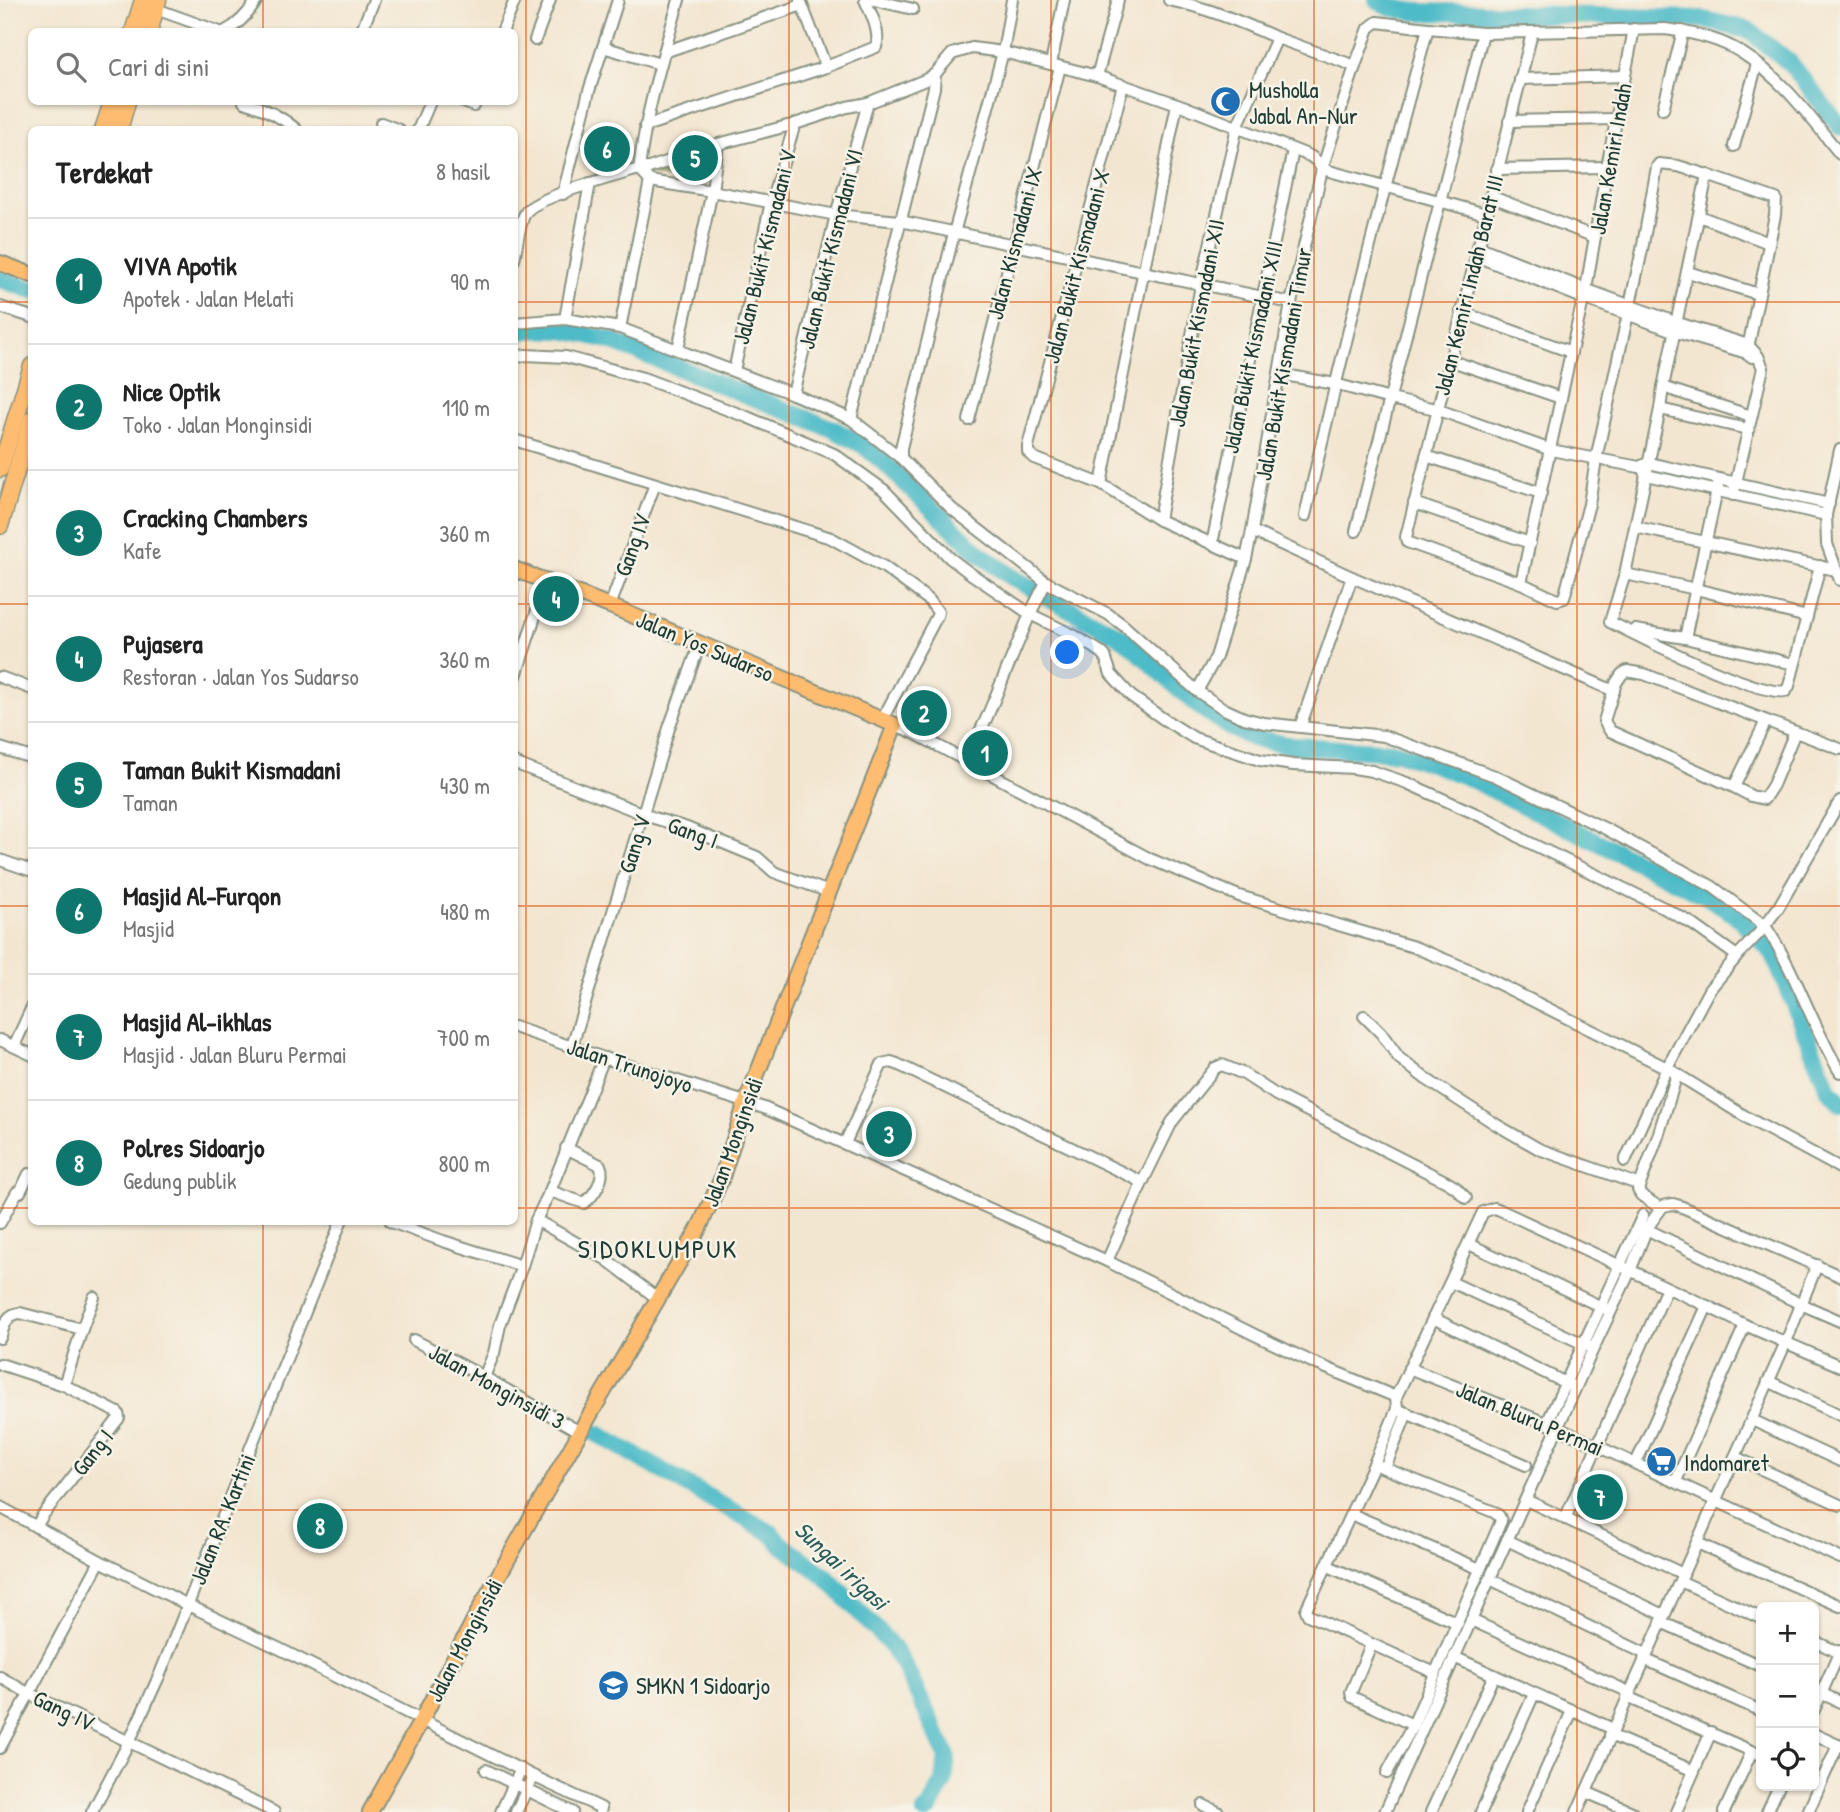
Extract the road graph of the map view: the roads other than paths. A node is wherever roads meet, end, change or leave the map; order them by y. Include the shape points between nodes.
1 (257, 0) edge
2 (374, 0) edge
3 (515, 0) edge
4 (550, 0) edge
5 (618, 0) edge
6 (679, 0) edge
7 (865, 0) edge
8 (874, 0) edge
9 (1012, 0) edge
10 (1064, 0) edge
11 (1118, 0) edge
12 (1169, 0) edge
13 (152, 3) edge
14 (801, 3) edge
15 (913, 9) dead end
16 (136, 28) edge
17 (149, 28) edge
18 (221, 28) edge
19 (232, 28) edge
20 (363, 28) edge
21 (504, 28) edge
22 (1428, 28) junction
23 (1634, 29) junction
24 (1683, 31) junction
25 (1483, 33) junction
26 (1532, 33) junction
27 (1277, 38) junction
28 (534, 40) dead end
29 (603, 47) junction
30 (664, 52) junction
31 (1003, 52) junction
32 (660, 64) junction
33 (1757, 64) junction
34 (1056, 66) junction
35 (1355, 66) junction
36 (826, 67) junction
37 (935, 74) junction
38 (1097, 76) junction
39 (1625, 76) junction
40 (1520, 79) junction
41 (1123, 85) junction
42 (868, 103) junction
43 (1177, 104) junction
44 (111, 105) edge
45 (126, 105) edge
46 (254, 105) edge
47 (429, 105) edge
48 (1663, 109) dead end
49 (1617, 119) junction
50 (1509, 121) junction
51 (381, 123) dead end
52 (795, 124) junction
53 (104, 126) edge
54 (120, 126) edge
55 (292, 126) edge
56 (389, 126) edge
57 (420, 126) edge
58 (645, 126) junction
59 (1237, 127) junction
60 (718, 144) junction
61 (1734, 146) dead end
62 (1293, 150) junction
63 (1840, 154) edge
64 (1607, 167) junction
65 (639, 169) junction
66 (1322, 169) junction
67 (1497, 169) junction
68 (1707, 175) junction
69 (650, 181) junction
70 (590, 183) junction
71 (1384, 187) junction
72 (712, 191) junction
73 (563, 194) junction
74 (1490, 196) junction
75 (1440, 201) junction
76 (771, 202) junction
77 (1486, 214) junction
78 (836, 215) junction
79 (1699, 216) junction
80 (900, 221) junction
81 (954, 233) junction
82 (1595, 237) junction
83 (518, 243) edge
84 (1769, 243) junction
85 (1014, 245) junction
86 (1477, 251) junction
87 (1078, 258) junction
88 (0, 263) edge
89 (1144, 272) junction
90 (1688, 272) junction
91 (28, 274) edge
92 (1201, 285) junction
93 (1585, 294) junction
94 (1758, 294) junction
95 (1262, 298) junction
96 (1291, 303) junction
97 (0, 307) edge
98 (1628, 309) junction
99 (1461, 312) junction
100 (28, 316) edge
101 (565, 319) junction
102 (518, 323) edge
103 (1677, 327) junction
104 (620, 328) junction
105 (678, 349) junction
106 (1747, 349) junction
107 (1571, 352) junction
108 (518, 356) edge
109 (1450, 360) junction
110 (734, 371) junction
111 (1279, 374) junction
112 (28, 379) edge
113 (1335, 384) junction
114 (1663, 387) junction
115 (793, 394) junction
116 (1561, 398) junction
117 (1390, 399) junction
118 (1436, 409) junction
119 (1660, 409) junction
120 (1748, 415) junction
121 (851, 419) junction
122 (969, 420) dead end
123 (1743, 428) junction
124 (28, 432) edge
125 (518, 441) edge
126 (1551, 450) junction
127 (1840, 450) edge
128 (1426, 456) junction
129 (901, 458) junction
130 (1596, 459) junction
131 (1645, 468) junction
132 (0, 469) edge
133 (1728, 481) junction
134 (655, 484) junction
135 (1101, 484) junction
136 (1541, 493) junction
137 (1725, 493) junction
138 (1831, 502) edge
139 (1414, 503) junction
140 (1306, 516) dead end
141 (1159, 520) junction
142 (0, 526) edge
143 (1635, 527) junction
144 (1252, 531) junction
145 (1356, 531) dead end
146 (1706, 541) junction
147 (1530, 543) junction
148 (1212, 544) junction
149 (1246, 559) junction
150 (1820, 566) junction
151 (518, 571) edge
152 (1625, 574) junction
153 (1838, 575) edge
154 (1352, 577) junction
155 (546, 582) junction
156 (1521, 583) junction
157 (1044, 586) junction
158 (1696, 589) junction
159 (610, 606) junction
160 (1032, 611) junction
161 (1807, 617) junction
162 (1622, 628) junction
163 (1685, 638) junction
164 (1706, 643) junction
165 (700, 644) junction
166 (1700, 664) junction
167 (1794, 664) junction
168 (518, 670) edge
169 (0, 677) edge
170 (28, 687) edge
171 (1197, 691) junction
172 (1614, 691) junction
173 (1766, 721) junction
174 (888, 723) junction
175 (1300, 727) junction
176 (1795, 732) junction
177 (0, 748) edge
178 (1840, 749) edge
179 (28, 757) edge
180 (966, 761) junction
181 (518, 765) edge
182 (1734, 787) junction
183 (1840, 801) edge
184 (643, 813) junction
185 (0, 860) edge
186 (28, 870) edge
187 (829, 892) junction
188 (1762, 929) junction
189 (1741, 952) junction
190 (28, 1015) edge
191 (1364, 1016) dead end
192 (518, 1028) edge
193 (0, 1040) edge
194 (14, 1046) junction
195 (572, 1046) junction
196 (28, 1053) edge
197 (604, 1058) junction
198 (1672, 1071) junction
199 (1840, 1072) edge
200 (746, 1102) junction
201 (845, 1143) junction
202 (566, 1148) junction
203 (1625, 1161) dead end
204 (1840, 1168) edge
205 (28, 1176) edge
206 (1142, 1184) junction
207 (1640, 1185) junction
208 (550, 1191) junction
209 (1466, 1198) dead end
210 (1660, 1208) junction
211 (536, 1220) junction
212 (0, 1223) edge
213 (1642, 1223) junction
214 (340, 1225) edge
215 (399, 1225) edge
216 (1469, 1244) junction
217 (1107, 1261) junction
218 (1817, 1265) junction
219 (522, 1266) junction
220 (1625, 1268) junction
221 (1840, 1276) edge
222 (1451, 1282) junction
223 (1667, 1288) junction
224 (94, 1297) dead end
225 (658, 1299) junction
226 (1801, 1304) junction
227 (1707, 1306) junction
228 (1606, 1309) junction
229 (1433, 1318) junction
230 (1840, 1321) edge
231 (1745, 1325) junction
232 (82, 1329) junction
233 (0, 1338) edge
234 (414, 1340) dead end
235 (1786, 1342) junction
236 (1588, 1346) junction
237 (0, 1364) edge
238 (1840, 1366) edge
239 (1409, 1368) junction
240 (484, 1377) junction
241 (1768, 1381) junction
242 (64, 1385) junction
243 (1571, 1386) junction
244 (1400, 1406) junction
245 (1840, 1415) edge
246 (1752, 1420) junction
247 (1547, 1423) junction
248 (1558, 1428) junction
249 (580, 1432) junction
250 (1597, 1445) junction
251 (1735, 1457) junction
252 (1840, 1461) edge
253 (1636, 1463) junction
254 (1526, 1465) dead end
255 (1379, 1466) junction
256 (1676, 1481) junction
257 (1526, 1500) junction
258 (1715, 1500) junction
259 (1840, 1505) edge
260 (0, 1507) edge
261 (1351, 1514) junction
262 (1565, 1519) junction
263 (36, 1527) junction
264 (1507, 1540) junction
265 (1697, 1543) junction
266 (1840, 1558) edge
267 (100, 1561) junction
268 (1328, 1566) junction
269 (1480, 1569) junction
270 (1681, 1577) junction
271 (1490, 1579) junction
272 (188, 1605) junction
273 (1840, 1606) edge
274 (1756, 1615) edge
275 (1663, 1619) junction
276 (1471, 1620) junction
277 (1458, 1623) junction
278 (1819, 1644) edge
279 (1371, 1645) junction
280 (1840, 1653) edge
281 (1454, 1657) junction
282 (1645, 1657) junction
283 (1759, 1665) edge
284 (1434, 1674) junction
285 (1493, 1675) junction
286 (0, 1677) edge
287 (1819, 1690) edge
288 (1819, 1692) edge
289 (28, 1693) junction
290 (1534, 1694) junction
291 (1628, 1695) junction
292 (1840, 1702) edge
293 (1756, 1709) edge
294 (1572, 1711) junction
295 (421, 1721) junction
296 (1413, 1725) junction
297 (1612, 1732) junction
298 (1711, 1732) junction
299 (1819, 1736) edge
300 (129, 1742) junction
301 (1839, 1746) edge
302 (0, 1748) edge
303 (1756, 1753) edge
304 (521, 1769) junction
305 (486, 1770) dead end
306 (1694, 1771) junction
307 (1387, 1773) dead end
308 (533, 1776) junction
309 (514, 1784) junction
310 (526, 1791) junction
311 (1777, 1791) edge
312 (1586, 1792) junction
313 (1203, 1805) dead end
314 (1627, 1811) edge
315 (92, 1812) edge
316 (274, 1812) edge
317 (370, 1812) edge
318 (501, 1812) edge
319 (516, 1812) edge
320 (572, 1812) edge
321 (600, 1812) edge
322 (1217, 1812) edge
323 (1385, 1812) edge
324 (1431, 1812) edge
325 (1481, 1812) edge
326 (1527, 1812) edge
327 (1577, 1812) edge
328 (1676, 1812) edge
329 (1724, 1812) edge
330 (1767, 1812) edge
331 (1808, 1812) edge

1 - 19 street
2 - 20 street
3 - 21 street
4 - 28 street
5 - 29 street
6 - 30 street
7 - 36 street via 878,40 876,47
8 - 15 street
9 - 31 street
10 - 34 street, Jalan Kismadani IX
11 - 38 street
12 - 27 street
13 - 16 highway
13 - 17 highway
13 - 18 street
14 - 30 street
14 - 36 street
22 - 25 street
22 - 35 street, Jalan Bukit Kismadani Timur via 1373,23
22 - 71 street
23 - 24 street
23 - 26 street
23 - 39 street, Jalan Kemiri Indah
24 - 33 street via 1741,51
24 - 48 street
25 - 26 street
25 - 75 street
26 - 40 street, Jalan Kemiri Indah Barat III
27 - 35 street
27 - 59 street, Jalan Bukit Kismadani XII
29 - 32 street
29 - 73 street
30 - 32 street
31 - 34 street
31 - 37 street via 961,51
31 - 81 street
32 - 58 street
33 - 61 street
33 - 63 street via 1794,97
34 - 38 street
34 - 85 street, Jalan Kismadani IX
35 - 66 street, Jalan Bukit Kismadani Timur
36 - 58 street
37 - 42 street
37 - 80 street
38 - 41 street
39 - 40 street
39 - 49 street, Jalan Kemiri Indah
40 - 50 street, Jalan Kemiri Indah Barat III
41 - 43 street
41 - 87 street, Jalan Bukit Kismadani X
42 - 52 street
42 - 78 street, Jalan Bukit Kismadani VI
43 - 59 street
43 - 89 street
44 - 53 highway
45 - 54 highway
46 - 55 street
47 - 57 street
49 - 50 street
49 - 64 street, Jalan Kemiri Indah
50 - 67 street, Jalan Kemiri Indah Barat III
51 - 56 street
52 - 60 street
52 - 76 street, Jalan Bukit Kismadani V
58 - 65 street
59 - 62 street
59 - 92 street, Jalan Bukit Kismadani XII
60 - 65 street
60 - 72 street
62 - 66 street via 1317,161
62 - 95 street, Jalan Bukit Kismadani XIII
64 - 67 street
64 - 82 street, Jalan Kemiri Indah
65 - 69 street
65 - 70 street
66 - 71 street
66 - 96 street, Jalan Bukit Kismadani Timur
67 - 74 street, Jalan Kemiri Indah Barat III
68 - 79 street
68 - 84 street via 1776,199
68 - 98 street via 1664,163 1657,167
69 - 72 street
69 - 104 street
70 - 73 street
70 - 101 street
71 - 75 street
71 - 113 street
72 - 76 street
72 - 105 street
73 - 83 street via 525,213
74 - 77 street, Jalan Kemiri Indah Barat III
74 - 82 street
75 - 77 street
75 - 117 street
76 - 78 street
76 - 110 street, Jalan Bukit Kismadani V
77 - 86 street, Jalan Kemiri Indah Barat III
78 - 80 street
78 - 115 street, Jalan Bukit Kismadani VI
79 - 84 street
79 - 90 street
80 - 81 street
80 - 121 street
81 - 85 street
81 - 129 street
82 - 93 street, Jalan Kemiri Indah
84 - 94 street
85 - 87 street
85 - 122 street, Jalan Kismadani IX
86 - 93 street
86 - 99 street, Jalan Kemiri Indah Barat III
87 - 89 street
87 - 135 street, Jalan Bukit Kismadani X via 1028,452
88 - 91 main road
89 - 92 street
89 - 135 street
90 - 94 street
90 - 103 street
92 - 95 street
92 - 141 street, Jalan Bukit Kismadani XII
93 - 98 street
93 - 107 street, Jalan Kemiri Indah
94 - 106 street
95 - 96 street
95 - 148 street, Jalan Bukit Kismadani XIII
96 - 111 street, Jalan Bukit Kismadani Timur
97 - 100 street
98 - 103 street
98 - 130 street
99 - 107 street
99 - 109 street, Jalan Kemiri Indah Barat III
101 - 102 street
101 - 104 street
103 - 106 street
103 - 114 street
104 - 105 street
105 - 110 street
106 - 120 street via 1756,368
107 - 116 street, Jalan Kemiri Indah
108 - 160 street via 566,357 643,378 834,454 884,490 950,558
109 - 116 street
109 - 118 street, Jalan Kemiri Indah Barat III
110 - 115 street
111 - 113 street
111 - 144 street, Jalan Bukit Kismadani Timur
112 - 132 highway
113 - 117 street
113 - 140 street
114 - 119 street
114 - 120 street
115 - 121 street
116 - 126 street, Jalan Kemiri Indah
117 - 118 street
117 - 145 street
118 - 126 street
118 - 128 street, Jalan Kemiri Indah Barat III
119 - 123 street
119 - 131 street
120 - 123 street
120 - 133 street
121 - 129 street
123 - 133 street
124 - 142 highway
125 - 134 street
126 - 130 street
126 - 136 street, Jalan Kemiri Indah
127 - 138 street
128 - 136 street
128 - 139 street, Jalan Kemiri Indah Barat III
129 - 157 street via 952,509
130 - 131 street
130 - 156 street via 1564,598 1557,600
131 - 133 street
131 - 137 street
131 - 143 street
133 - 137 street
133 - 137 street
133 - 138 street
134 - 159 street, Gang IV
134 - 174 street via 831,538 884,567 929,600 937,616
135 - 141 street
136 - 147 street, Jalan Kemiri Indah
137 - 138 street
137 - 146 street
138 - 153 street via 1827,544
139 - 147 street
139 - 156 street, Jalan Kemiri Indah Barat III via 1407,542
141 - 148 street
143 - 146 street
143 - 152 street
144 - 149 street, Jalan Bukit Kismadani Timur
144 - 154 street
146 - 150 street
146 - 158 street
147 - 156 street, Jalan Kemiri Indah
148 - 149 street
149 - 171 street, Jalan Bukit Kismadani Timur via 1216,657
150 - 153 street
150 - 161 street
151 - 155 main road, Jalan Yos Sudarso
152 - 158 street
152 - 162 street via 1610,622
154 - 172 street
154 - 175 street
155 - 159 main road, Jalan Yos Sudarso
155 - 168 street
157 - 160 street
157 - 171 street via 1079,598 1123,625
158 - 161 street
158 - 163 street
159 - 165 main road, Jalan Yos Sudarso
160 - 180 street
160 - 189 street via 1101,652 1111,674 1131,696 1194,738 1260,760 1354,768 1407,783 1662,907
161 - 167 street
162 - 163 street
162 - 166 street
163 - 164 street
164 - 166 street
164 - 167 street
165 - 174 main road, Jalan Yos Sudarso
165 - 184 street, Gang V
166 - 167 street via 1780,692 1789,686
169 - 170 street
171 - 175 street via 1244,718
172 - 173 street via 1622,674 1634,672
172 - 182 street via 1604,721 1610,731
173 - 176 street
173 - 182 street
174 - 180 street
174 - 187 main road, Jalan Monginsidi
175 - 188 street via 1384,736 1495,776 1713,887
176 - 178 street
176 - 182 street via 1764,799
177 - 179 street
180 - 198 street via 1150,859 1239,896 1414,947 1475,972
181 - 184 street, Gang I
183 - 188 street
184 - 187 street, Gang I via 757,857 774,872
184 - 195 street, Gang V
185 - 186 street
187 - 200 main road, Jalan Monginsidi
188 - 189 street
188 - 199 street via 1791,973
189 - 198 street via 1709,990
190 - 194 street
191 - 207 street via 1399,1058 1497,1125 1539,1149
192 - 195 street, Jalan Trunojoyo
193 - 194 street
194 - 196 street
195 - 197 street, Jalan Trunojoyo
197 - 200 street, Jalan Trunojoyo
197 - 202 street
198 - 203 street
198 - 204 street
198 - 207 street via 1658,1136
200 - 201 street, Jalan Trunojoyo
200 - 225 main road, Jalan Monginsidi via 715,1192
201 - 206 street via 877,1072 882,1064 891,1062
201 - 217 street, Jalan Trunojoyo
202 - 208 street
202 - 208 street via 600,1166 600,1180 584,1203
205 - 212 street
206 - 209 street via 1172,1122 1222,1065 1445,1181
206 - 217 street
207 - 210 street via 1642,1195
208 - 211 street
210 - 213 street
210 - 218 street via 1680,1206
211 - 219 street
211 - 225 street via 607,1260
213 - 220 street
213 - 226 street
214 - 272 street, Jalan RA. Kartini
215 - 219 street
216 - 220 street via 1483,1212 1493,1208
216 - 222 street
216 - 228 street
217 - 244 street, Jalan Trunojoyo
218 - 221 street
218 - 226 street
219 - 240 street
220 - 223 street
220 - 228 street
222 - 229 street
222 - 236 street
223 - 227 street
223 - 250 street
224 - 232 street
225 - 249 main road, Jalan Monginsidi
226 - 230 street
226 - 235 street
227 - 231 street
227 - 253 street
228 - 236 street
229 - 239 street
229 - 243 street
231 - 235 street
231 - 256 street
232 - 233 street via 14,1313
232 - 242 street
234 - 240 street, Jalan Monginsidi 3
235 - 238 street
235 - 241 street
236 - 243 street
237 - 242 street, Gang I
239 - 244 street
239 - 247 street, Jalan Bluru Permai
240 - 249 street, Jalan Monginsidi 3
241 - 245 street
241 - 246 street
242 - 263 street, Gang I via 118,1413 119,1418
243 - 247 street
243 - 248 street
244 - 254 street, Jalan Trunojoyo
244 - 255 street
246 - 251 street
246 - 252 street
247 - 248 street, Jalan Bluru Permai
248 - 250 street, Jalan Bluru Permai
248 - 257 street
249 - 295 main road, Jalan Monginsidi
250 - 253 street, Jalan Bluru Permai
250 - 262 street
251 - 258 street
251 - 259 street
253 - 256 street, Jalan Bluru Permai
255 - 261 street
255 - 269 street via 1499,1516 1501,1521
256 - 258 street, Jalan Bluru Permai
257 - 262 street
257 - 264 street
258 - 265 street
258 - 266 street, Jalan Bluru Permai
260 - 263 street
261 - 268 street
261 - 269 street
262 - 270 street
263 - 267 street
264 - 271 street
264 - 275 street
265 - 270 street
265 - 273 street
267 - 272 street
267 - 289 street
268 - 277 street
268 - 279 street via 1306,1613
269 - 277 street
270 - 274 street
270 - 275 street
271 - 276 street
271 - 282 street
272 - 295 street
272 - 300 street, Jalan RA. Kartini
275 - 282 street
275 - 283 street
276 - 281 street
276 - 291 street
277 - 284 street
278 - 280 street
279 - 284 street
279 - 296 street via 1352,1697
280 - 287 street
281 - 285 street
281 - 323 street
282 - 291 street
282 - 293 street
284 - 296 street
285 - 290 street
285 - 324 street
286 - 289 street, Gang IV
288 - 292 street
289 - 300 street, Gang IV
289 - 302 street
290 - 294 street
290 - 325 street
291 - 297 street
291 - 298 street
294 - 297 street
294 - 326 street
295 - 304 street
295 - 317 main road, Jalan Monginsidi
296 - 307 street
297 - 306 street
297 - 312 street
298 - 303 street
298 - 306 street
299 - 301 street
300 - 315 street, Jalan RA. Kartini
300 - 316 street
301 - 331 street
303 - 329 street
304 - 308 street
304 - 309 street
305 - 309 street
306 - 328 street
308 - 310 street
308 - 321 street via 601,1808
309 - 310 street
309 - 318 street
310 - 319 street
310 - 320 street
311 - 330 street
312 - 314 street
312 - 327 street
313 - 322 street

